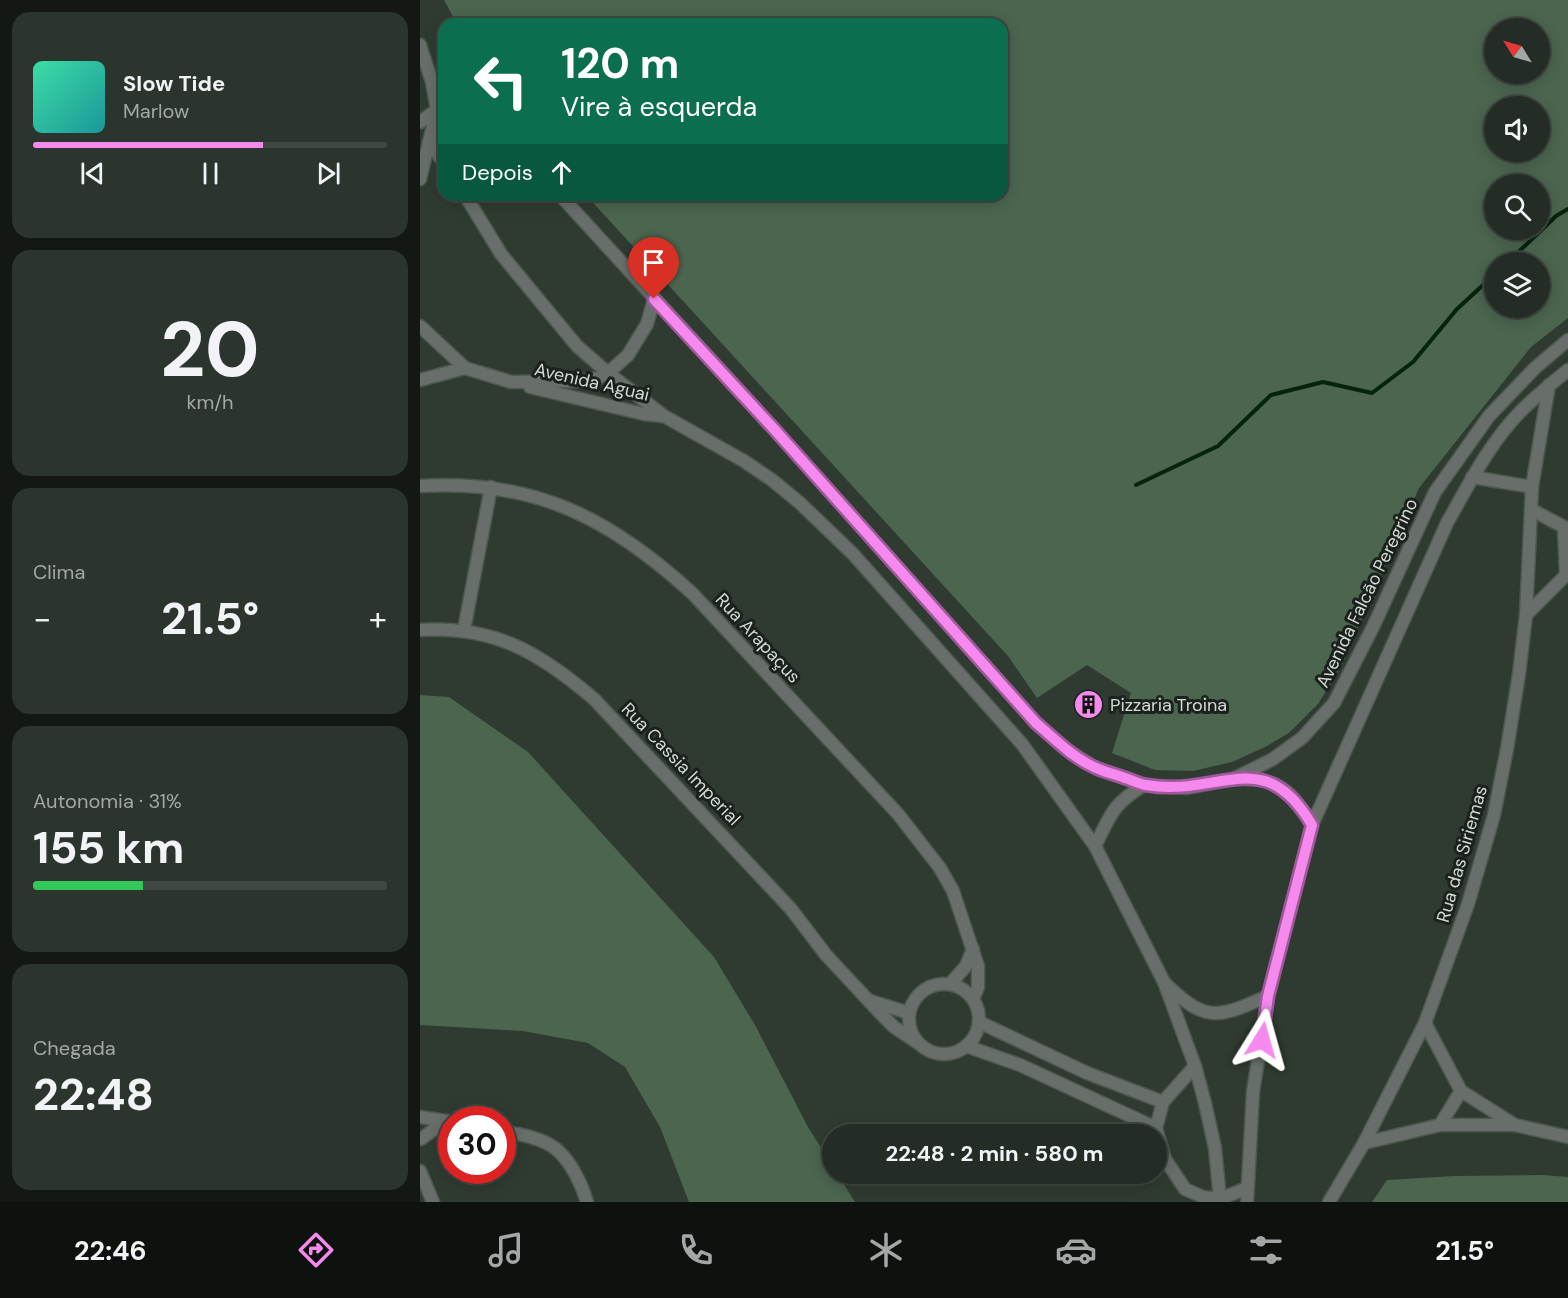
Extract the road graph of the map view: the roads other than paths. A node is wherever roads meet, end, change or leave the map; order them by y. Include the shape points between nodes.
1 (420, 45) edge
2 (438, 102) edge
3 (438, 110) edge
4 (438, 115) edge
5 (420, 122) edge
6 (429, 142) junction
7 (438, 155) edge
8 (420, 179) edge
9 (469, 201) edge
10 (565, 201) edge
11 (654, 299) junction
12 (420, 326) edge
13 (1568, 340) edge
14 (465, 368) junction
15 (1568, 370) edge
16 (608, 373) junction
17 (420, 380) edge
18 (511, 382) junction
19 (1549, 385) junction
20 (664, 416) junction
21 (1473, 477) junction
22 (420, 486) edge
23 (491, 487) junction
24 (1532, 487) junction
25 (1532, 510) junction
26 (1566, 529) edge
27 (1567, 574) edge
28 (1526, 615) junction
29 (420, 630) edge
30 (464, 630) junction
31 (1233, 779) junction
32 (1144, 785) junction
33 (1312, 825) junction
34 (1095, 846) junction
35 (974, 949) junction
36 (1164, 982) junction
37 (950, 984) junction
38 (1268, 996) junction
39 (973, 999) junction
40 (868, 1000) junction
41 (909, 1013) junction
42 (979, 1022) junction
43 (1425, 1023) junction
44 (918, 1043) junction
45 (966, 1046) junction
46 (1038, 1050) junction
47 (1195, 1066) junction
48 (1029, 1069) junction
49 (1461, 1091) junction
50 (1163, 1102) junction
51 (420, 1117) edge
52 (438, 1120) edge
53 (1147, 1124) edge
54 (1157, 1124) edge
55 (1440, 1125) junction
56 (1515, 1125) junction
57 (438, 1129) edge
58 (420, 1134) edge
59 (516, 1135) edge
60 (1568, 1137) edge
61 (420, 1140) edge
62 (1364, 1143) junction
63 (1167, 1162) edge
64 (420, 1171) edge
65 (1247, 1188) junction
66 (1220, 1201) edge
67 (433, 1202) edge
68 (587, 1202) edge
69 (1247, 1202) edge
70 (1329, 1202) edge

1 - 2 street
3 - 5 street
4 - 6 street
6 - 7 street
6 - 8 street
9 - 16 street via 501,254 577,346
10 - 11 street, Avenida Falcão Peregrino
11 - 16 street via 637,342
11 - 32 street, Avenida Falcão Peregrino via 1036,723 1094,767
12 - 14 street
13 - 31 street, Avenida Falcão Peregrino via 1489,416 1435,492 1334,703 1302,738 1273,759
14 - 17 street
14 - 18 street, Avenida Aguai
15 - 19 street
16 - 18 street, Avenida Aguai via 580,381
16 - 20 street
18 - 20 street, Avenida Aguai
19 - 21 street via 1496,441
19 - 24 street, Rua das Siriemas
20 - 34 street via 772,480 853,554 1022,744
21 - 24 street
21 - 33 street via 1446,523
22 - 23 street, Rua Arapaçus
23 - 30 street
23 - 35 street, Rua Arapaçus via 539,497 601,524 623,536 692,593 898,814 953,891
24 - 25 street, Rua das Siriemas
25 - 26 street
25 - 28 street, Rua das Siriemas
26 - 27 street
27 - 28 street
28 - 43 street, Rua das Siriemas via 1494,815 1468,904
29 - 30 street, Rua Cassia Imperial
30 - 40 street, Rua Cassia Imperial via 532,653 594,699 730,841
31 - 32 street, Avenida Falcão Peregrino via 1187,788
31 - 33 street via 1259,778 1276,784 1290,795
32 - 34 street via 1116,806
33 - 38 street
34 - 36 street
35 - 37 street via 966,966
35 - 39 street, Rua Arapaçus via 979,976
36 - 38 street via 1185,1003 1211,1013 1234,1011
36 - 47 street
37 - 39 street
37 - 41 street via 928,988 913,1002
38 - 65 street via 1253,1092
39 - 42 street
40 - 41 street, Rua Cassia Imperial
40 - 44 street, Rua Cassia Imperial
41 - 44 street via 909,1024
42 - 45 street
42 - 46 street
43 - 49 street
43 - 62 street, Rua das Siriemas
44 - 45 street via 936,1054 957,1052
45 - 48 street
46 - 48 street
46 - 50 street
47 - 50 street
47 - 66 street via 1215,1148
48 - 53 street
49 - 55 street
49 - 56 street
50 - 54 street
51 - 52 street
55 - 56 street
55 - 62 street
56 - 60 street
57 - 61 street
58 - 61 street
59 - 68 street via 556,1149 568,1163
62 - 70 street, Rua das Siriemas
63 - 66 street via 1185,1188
64 - 67 street
65 - 66 street
65 - 69 street

